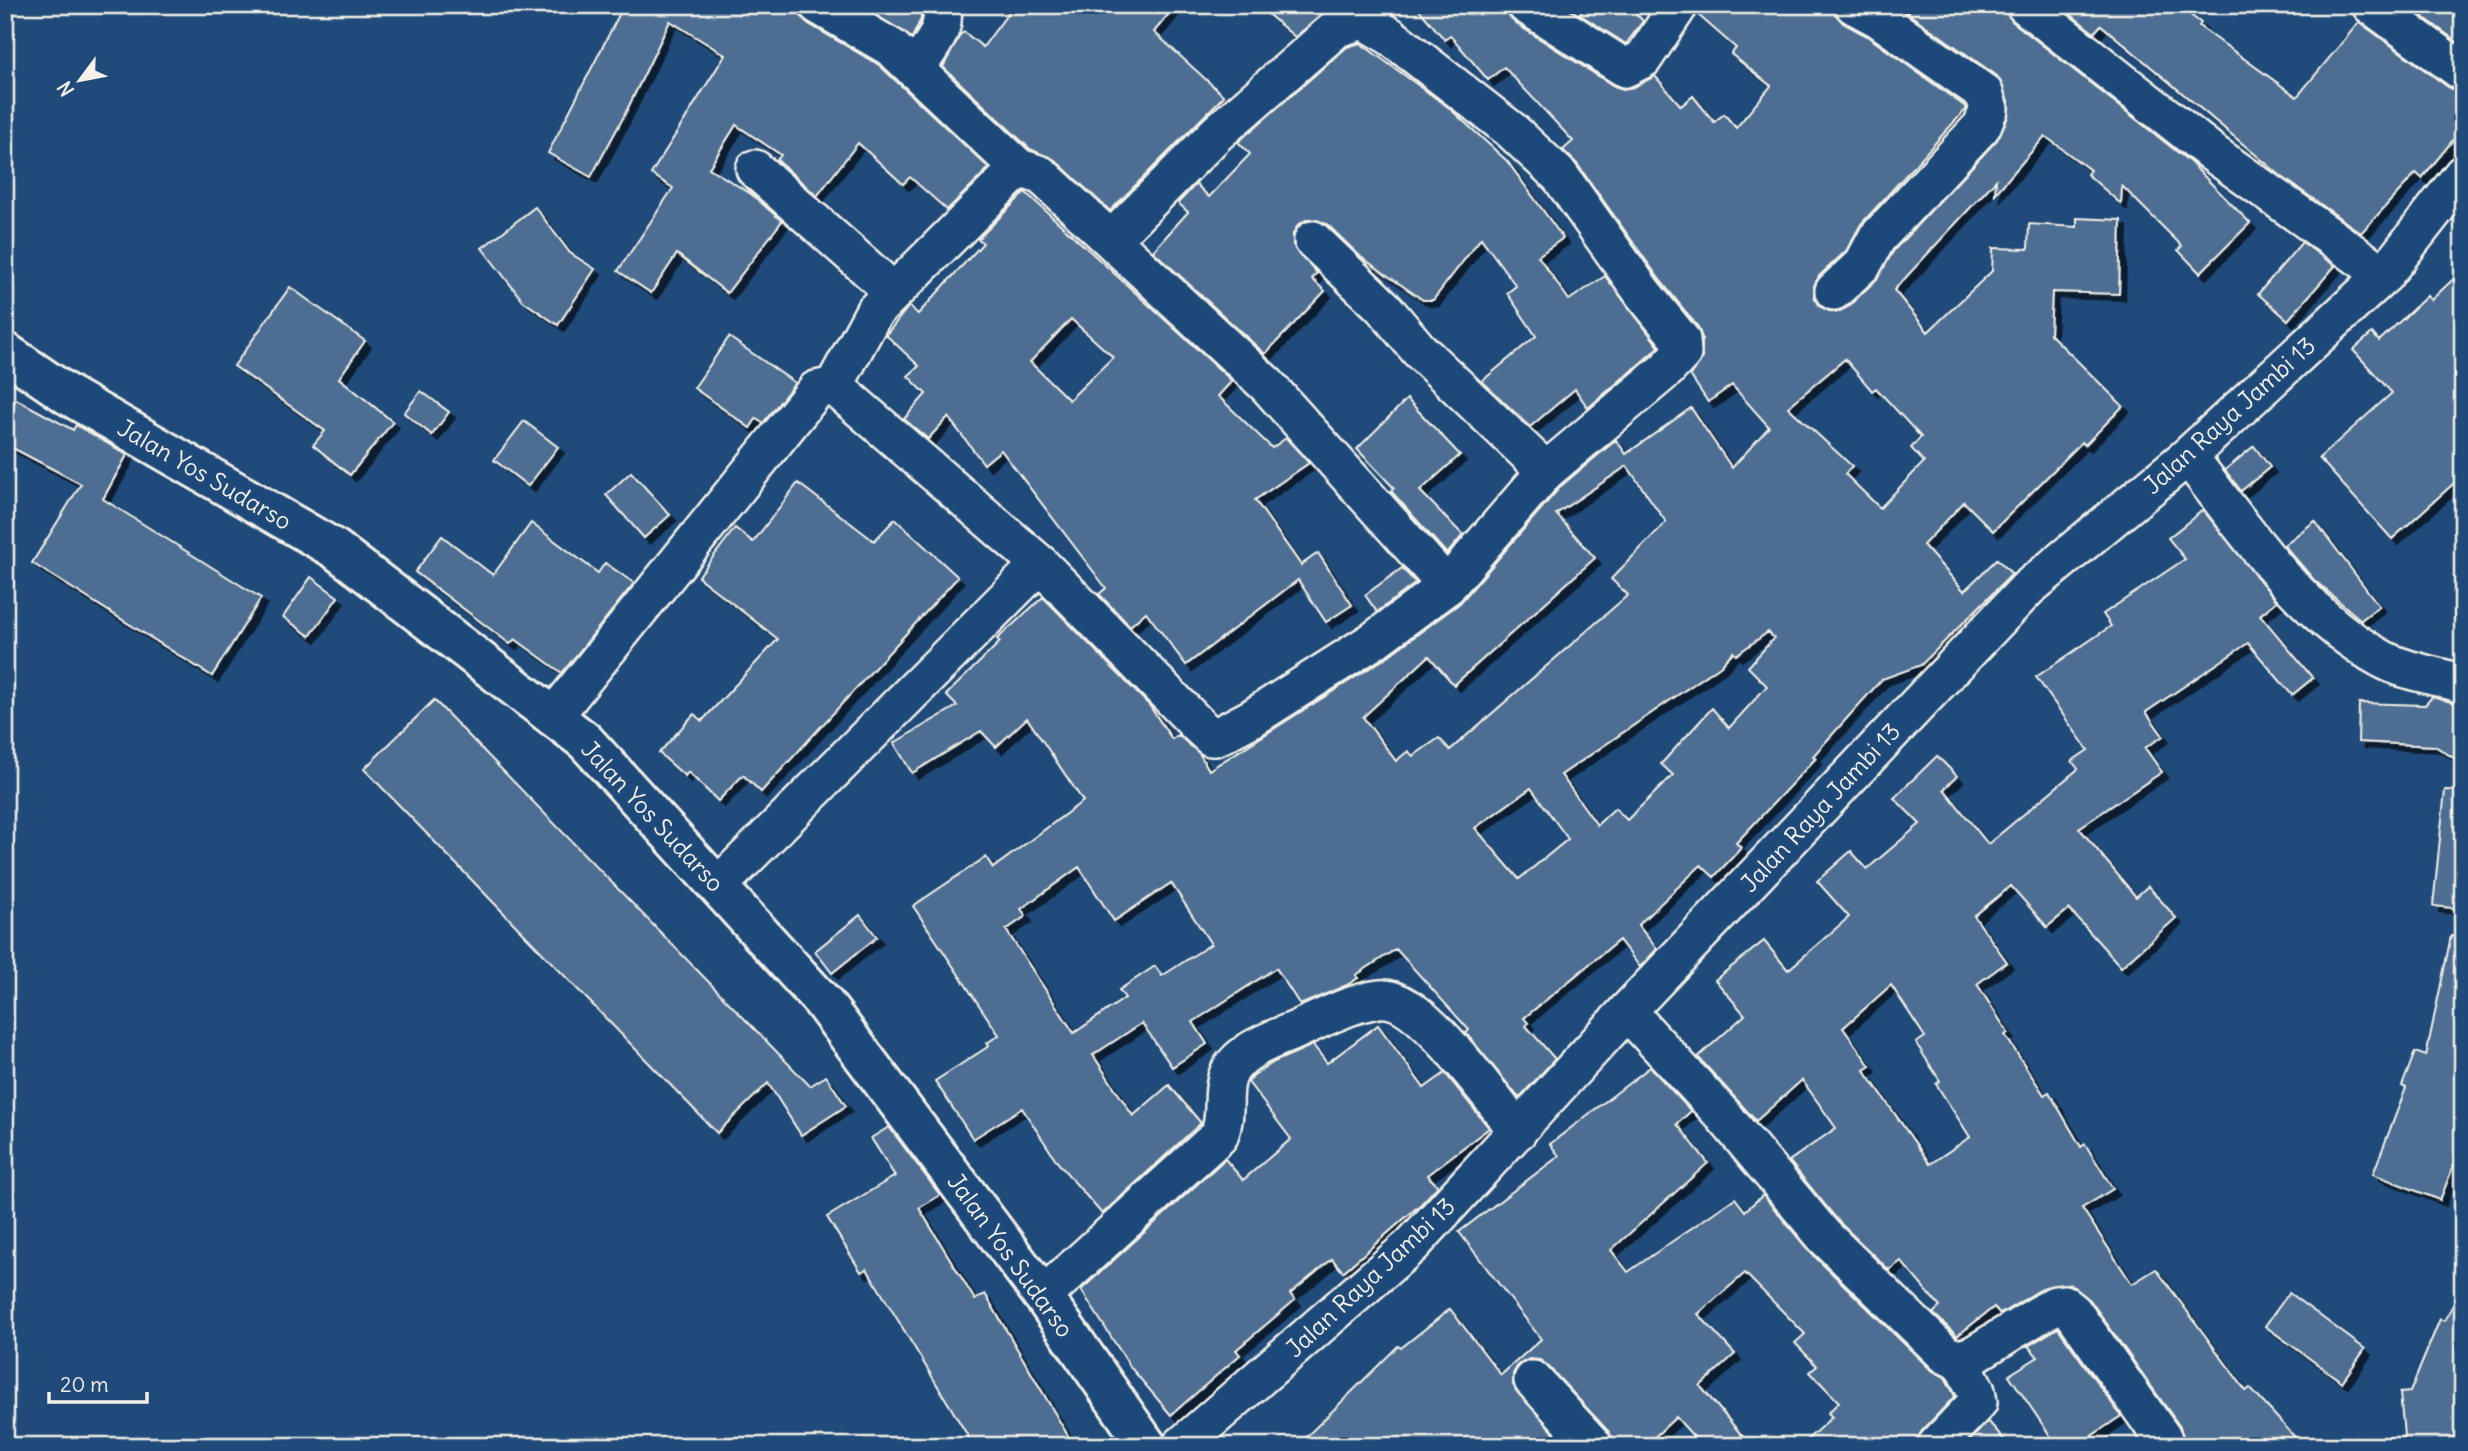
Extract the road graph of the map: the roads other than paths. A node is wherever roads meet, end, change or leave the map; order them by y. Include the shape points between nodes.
1 (818, 5) edge
2 (940, 5) edge
3 (1526, 5) edge
4 (1679, 5) edge
5 (1854, 5) edge
6 (2025, 5) edge
7 (2371, 5) edge
8 (915, 70) junction
9 (2463, 72) edge
10 (1019, 168) junction
11 (755, 169) dead end
12 (2463, 174) edge
13 (1112, 239) junction
14 (1313, 240) dead end
15 (2384, 275) junction
16 (1834, 291) dead end
17 (894, 292) junction
18 (5, 352) edge
19 (834, 387) junction
20 (2188, 456) junction
21 (1546, 471) junction
22 (1040, 564) junction
23 (1447, 586) junction
24 (2463, 684) edge
25 (553, 717) junction
26 (719, 886) junction
27 (1627, 1011) junction
28 (1518, 1131) junction
29 (1043, 1296) junction
30 (1960, 1359) junction
31 (1533, 1380) dead end
32 (2163, 1439) dead end
33 (1147, 1446) edge
34 (1181, 1446) edge
35 (1594, 1446) edge
36 (1936, 1446) edge

1 - 8 street via 892,48
2 - 8 street via 944,16 941,29
3 - 4 street via 1625,68 1643,59
5 - 16 street via 1984,93 1989,109 1982,126 1877,238 1863,264
6 - 15 street via 2214,154
7 - 9 street
8 - 10 street
10 - 13 street via 1041,174
10 - 17 street
11 - 17 street
12 - 15 street, Jalan Raya Jambi 13
13 - 21 street via 1247,107 1337,28 1363,20 1500,121 1560,176 1681,340 1682,353 1668,369
13 - 23 street via 1267,385
14 - 21 street
15 - 20 street, Jalan Raya Jambi 13
17 - 19 street via 874,312
18 - 25 highway, Jalan Yos Sudarso via 68,395 335,549
19 - 22 street
19 - 25 street via 816,390
20 - 24 street via 2289,584 2333,629 2383,660
20 - 27 street, Jalan Raya Jambi 13 via 2028,588
21 - 23 street
22 - 23 street via 1210,737 1252,718 1373,642
22 - 26 street
25 - 26 highway, Jalan Yos Sudarso via 585,741
26 - 29 highway, Jalan Yos Sudarso via 822,1001
27 - 28 street, Jalan Raya Jambi 13
27 - 30 street via 1722,1114 1824,1236 1946,1355
28 - 29 street via 1418,1013 1393,999 1352,1006 1237,1059 1226,1079 1226,1118 1219,1136
28 - 34 street, Jalan Raya Jambi 13 via 1412,1245
29 - 33 highway, Jalan Yos Sudarso
30 - 32 street via 2063,1304
30 - 36 street via 1978,1402
31 - 35 street

